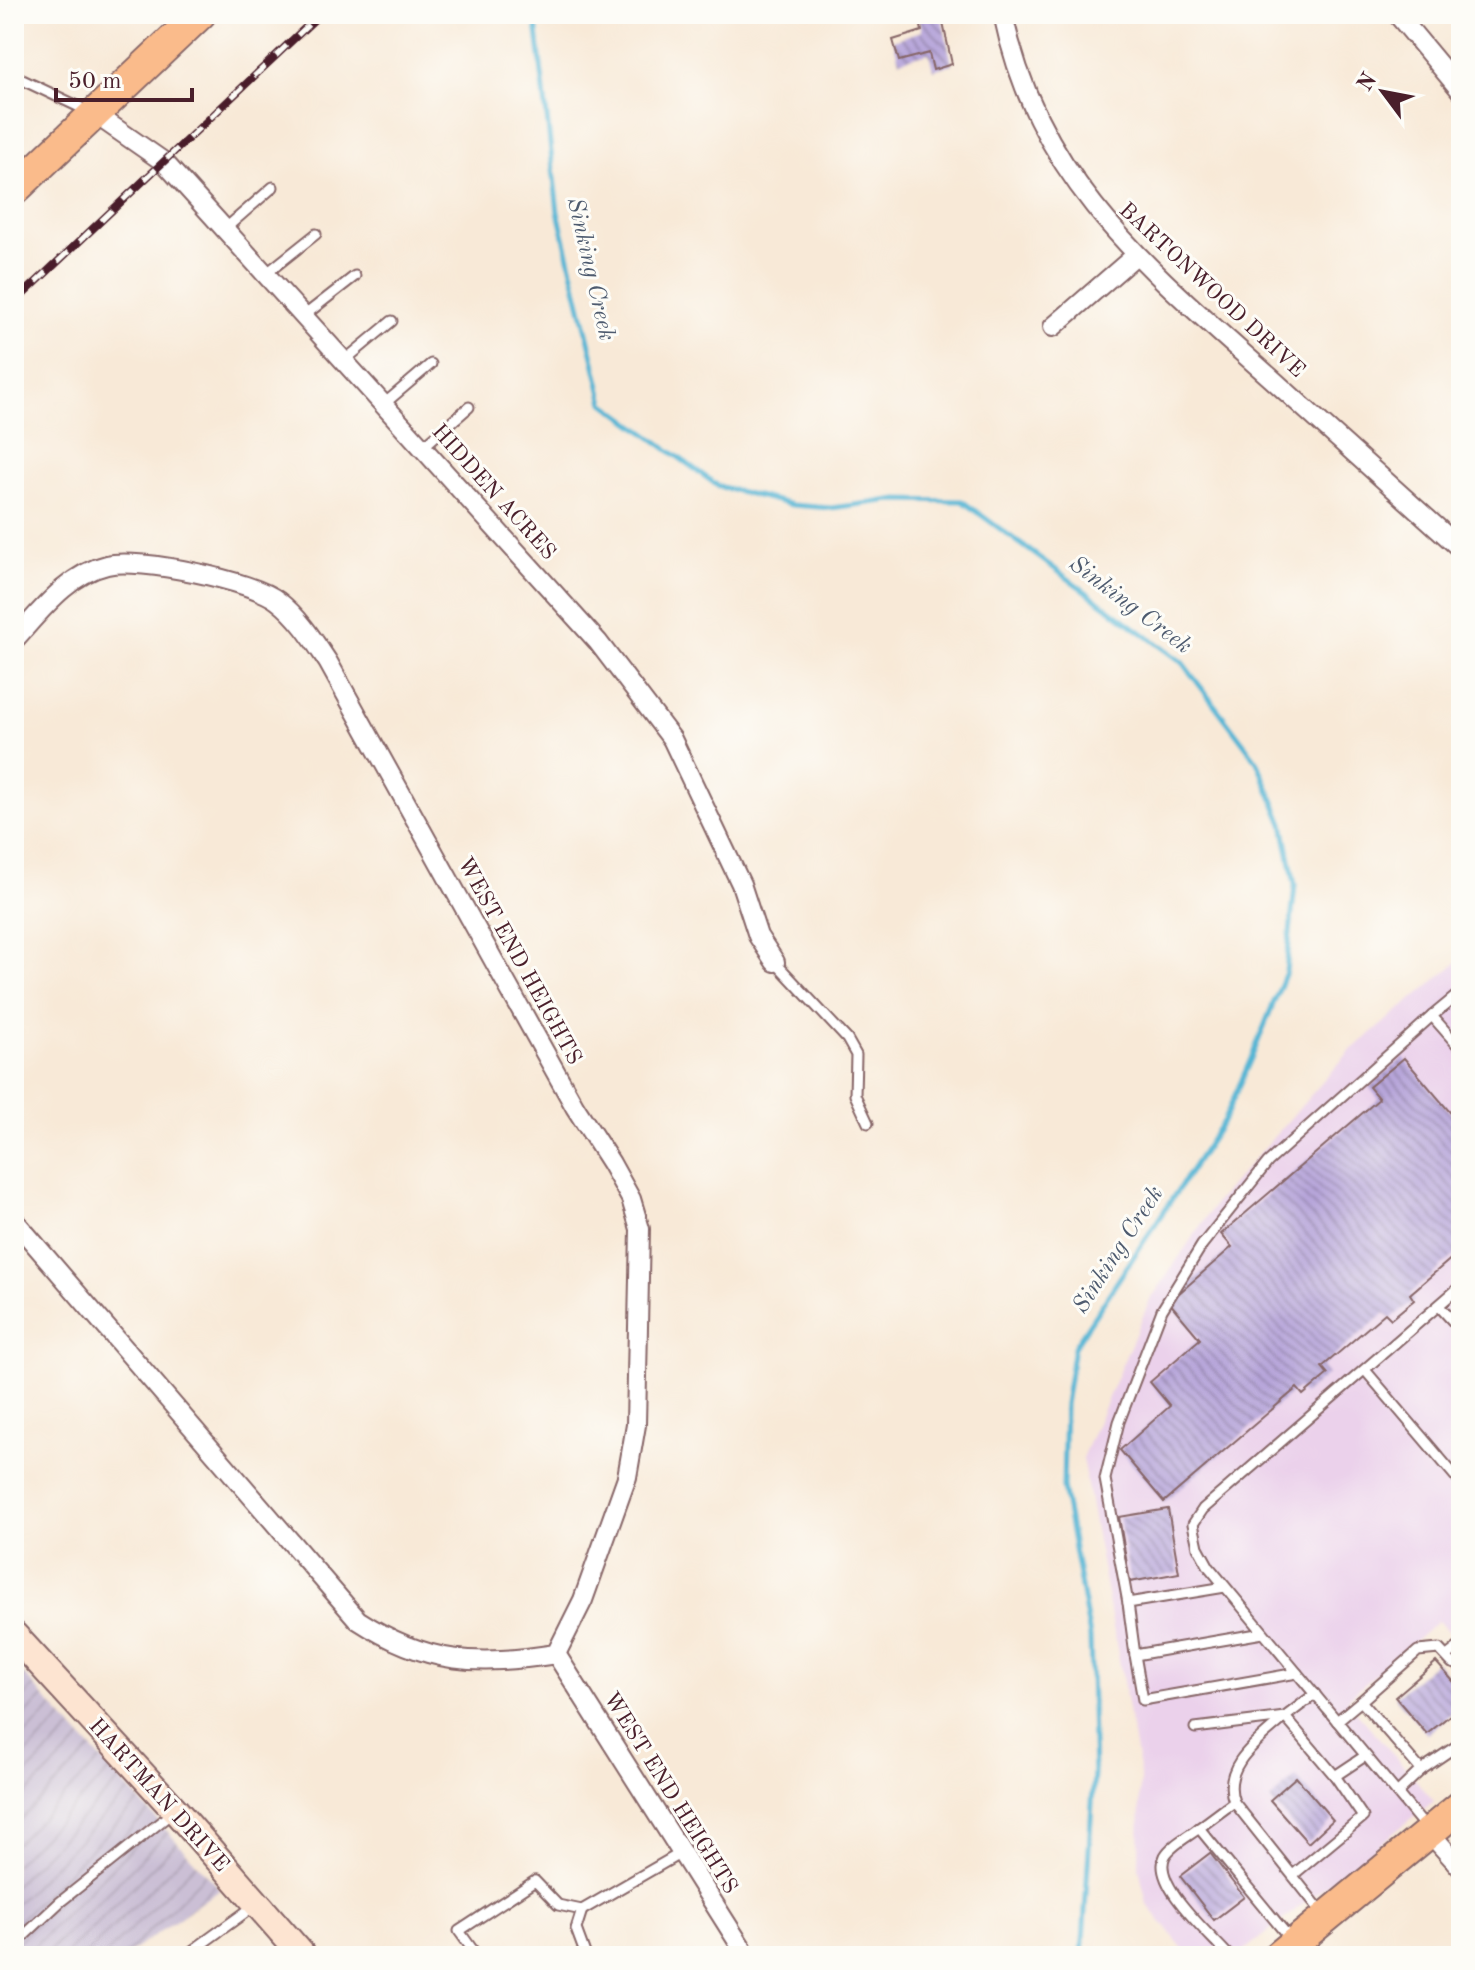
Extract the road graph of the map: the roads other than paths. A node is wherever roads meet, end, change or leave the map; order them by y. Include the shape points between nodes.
1 (200, 14) edge
2 (1003, 14) edge
3 (1397, 14) edge
4 (14, 76) edge
5 (1461, 91) edge
6 (95, 114) junction
7 (273, 187) dead end
8 (14, 190) edge
9 (226, 228) junction
10 (316, 234) dead end
11 (1136, 255) junction
12 (267, 273) junction
13 (355, 276) dead end
14 (305, 315) junction
15 (392, 321) dead end
16 (1053, 327) dead end
17 (345, 360) junction
18 (431, 364) dead end
19 (384, 404) junction
20 (469, 407) dead end
21 (423, 447) junction
22 (1461, 549) edge
23 (14, 640) edge
24 (775, 962) joint
25 (1461, 992) edge
26 (1432, 1016) junction
27 (1461, 1049) edge
28 (868, 1123) dead end
29 (14, 1220) edge
30 (1461, 1286) edge
31 (1439, 1306) junction
32 (1461, 1330) edge
33 (1365, 1370) junction
34 (1461, 1483) edge
35 (1225, 1587) junction
36 (1128, 1603) junction
37 (1263, 1633) junction
38 (14, 1635) edge
39 (1461, 1645) edge
40 (556, 1654) junction
41 (1135, 1655) junction
42 (1453, 1661) edge
43 (1297, 1673) junction
44 (1453, 1674) dead end
45 (1315, 1694) junction
46 (1361, 1701) junction
47 (1285, 1717) junction
48 (1337, 1721) junction
49 (1195, 1728) dead end
50 (1461, 1743) edge
51 (1365, 1756) junction
52 (1421, 1770) junction
53 (1335, 1776) junction
54 (1397, 1793) junction
55 (1234, 1802) junction
56 (1461, 1806) edge
57 (175, 1810) junction
58 (1199, 1828) junction
59 (1429, 1832) junction
60 (681, 1853) junction
61 (1461, 1868) edge
62 (1293, 1875) junction
63 (258, 1904) junction
64 (582, 1910) junction
65 (1326, 1917) junction
66 (14, 1945) edge
67 (1287, 1950) edge
68 (295, 1953) edge
69 (185, 1956) edge
70 (477, 1956) edge
71 (586, 1956) edge
72 (747, 1956) edge
73 (1229, 1956) edge

1 - 6 main road
2 - 11 street, BARTONWOOD DRIVE via 1029,102 1049,141 1100,215
3 - 5 street
4 - 6 lane
6 - 8 main road
6 - 9 street, HIDDEN ACRES via 164,162
7 - 9 lane
9 - 12 street, HIDDEN ACRES
10 - 12 lane
11 - 16 street
11 - 22 street, BARTONWOOD DRIVE
12 - 14 street, HIDDEN ACRES
13 - 14 lane
14 - 17 street, HIDDEN ACRES
15 - 17 lane
17 - 19 street, HIDDEN ACRES
18 - 19 lane
19 - 21 street, HIDDEN ACRES
20 - 21 lane
21 - 24 street, HIDDEN ACRES via 598,642 672,739 741,884 758,936
23 - 40 street, WEST END HEIGHTS via 72,581 108,564 197,574 277,599 328,662 624,1187 640,1229 636,1425 614,1519
24 - 28 lane via 847,1039 856,1055 855,1095
25 - 26 lane
26 - 27 lane
26 - 36 lane via 1268,1162 1202,1245 1162,1310 1119,1422 1105,1479
29 - 40 street via 358,1620 392,1643 463,1661
30 - 31 lane
31 - 32 lane
31 - 33 lane
33 - 34 lane
33 - 35 lane via 1198,1516 1193,1524 1198,1547
35 - 36 lane
35 - 37 lane
36 - 41 lane
37 - 41 lane
37 - 43 lane
38 - 57 main road, HARTMAN DRIVE
39 - 42 lane
40 - 60 street, WEST END HEIGHTS
41 - 43 lane via 1143,1700
42 - 44 lane
42 - 46 lane via 1439,1649 1418,1651
43 - 45 lane
45 - 47 lane
45 - 48 lane
46 - 48 lane
46 - 52 lane
47 - 49 lane
47 - 53 lane
47 - 55 lane via 1239,1761 1230,1776
48 - 51 lane
50 - 52 lane
51 - 53 lane
51 - 54 lane
52 - 54 lane
53 - 62 lane via 1363,1817
54 - 59 lane
55 - 58 lane
55 - 62 lane
56 - 59 main road
57 - 63 main road, HARTMAN DRIVE
57 - 66 lane
58 - 67 lane
58 - 73 lane via 1166,1855 1162,1869 1167,1887
59 - 61 street
59 - 65 main road
60 - 64 lane
60 - 72 street, WEST END HEIGHTS
62 - 65 lane
63 - 68 main road, HARTMAN DRIVE
63 - 69 lane
64 - 70 lane via 558,1905 535,1881 459,1931
64 - 71 lane via 576,1929
65 - 67 main road

